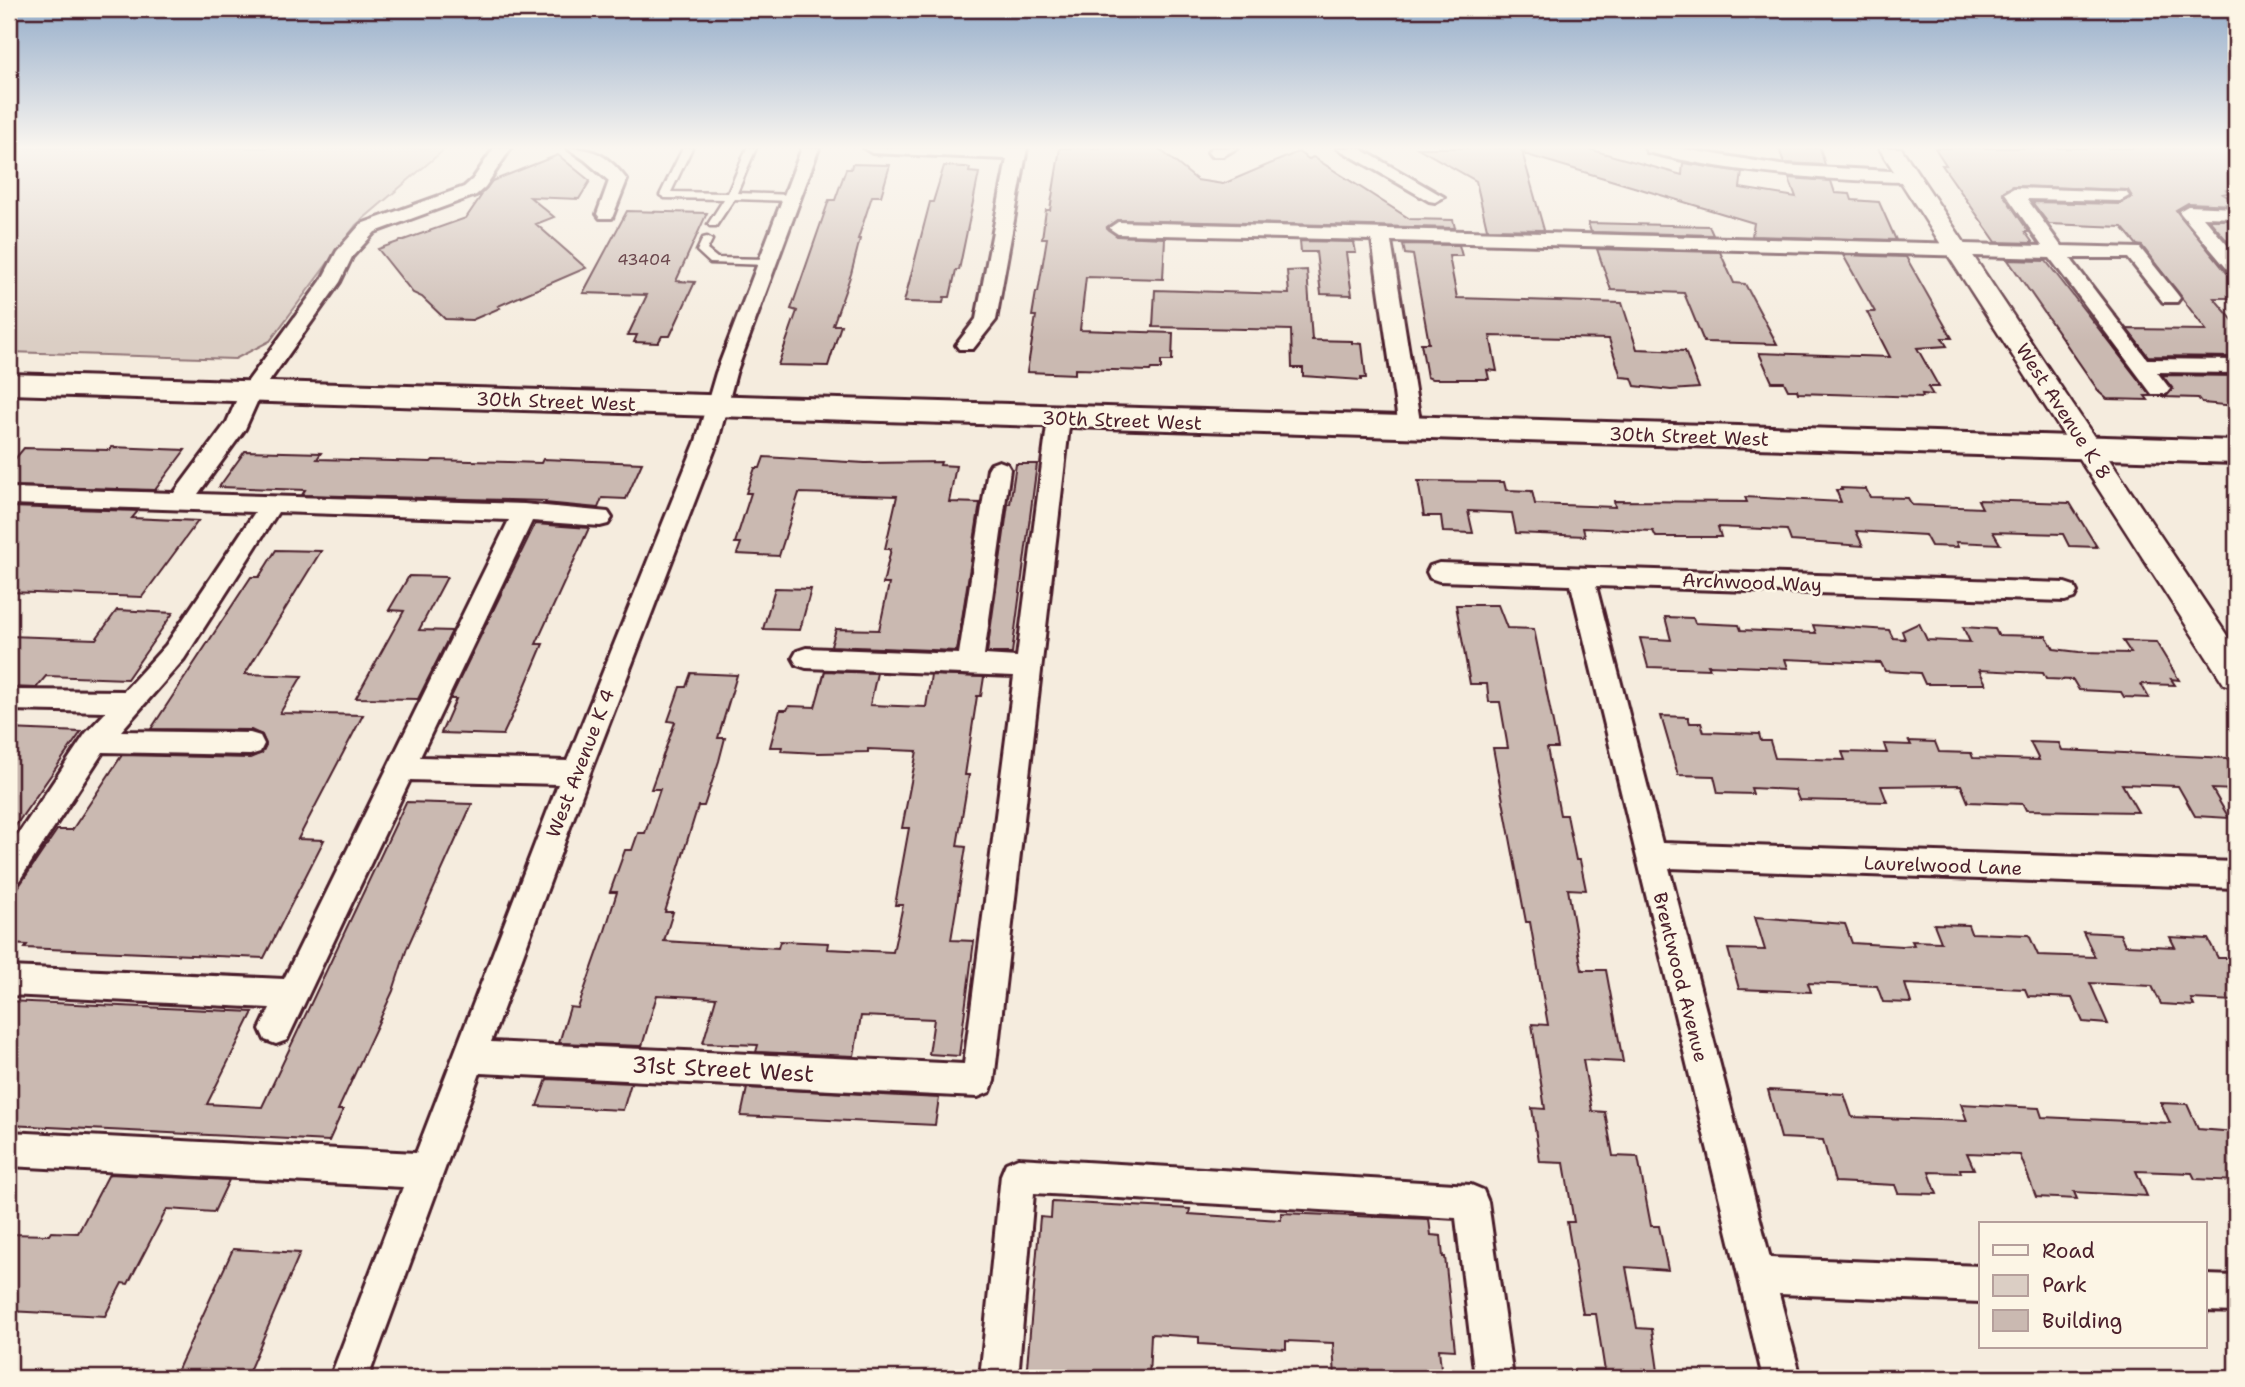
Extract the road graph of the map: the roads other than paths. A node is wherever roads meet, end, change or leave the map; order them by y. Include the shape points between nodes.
1 (410, 213) edge
2 (721, 213) edge
3 (787, 213) edge
4 (1006, 213) edge
5 (1933, 213) edge
6 (2028, 213) edge
7 (2189, 213) edge
8 (713, 224) dead end
9 (1118, 228) dead end
10 (1381, 235) junction
11 (707, 240) dead end
12 (1958, 251) junction
13 (2056, 252) junction
14 (768, 262) junction
15 (2236, 266) edge
16 (2170, 298) dead end
17 (966, 345) dead end
18 (2141, 365) junction
19 (2236, 367) edge
20 (9, 384) edge
21 (2159, 389) dead end
22 (251, 392) junction
23 (717, 406) junction
24 (1059, 418) junction
25 (1410, 428) junction
26 (2089, 448) junction
27 (2236, 452) edge
28 (999, 468) dead end
29 (9, 496) edge
30 (181, 501) junction
31 (272, 504) junction
32 (524, 513) junction
33 (600, 518) dead end
34 (1438, 572) dead end
35 (1581, 576) junction
36 (2065, 592) dead end
37 (806, 658) dead end
38 (970, 664) junction
39 (1029, 667) junction
40 (2236, 675) edge
41 (9, 700) edge
42 (131, 702) junction
43 (96, 741) junction
44 (250, 744) dead end
45 (402, 768) junction
46 (576, 773) junction
47 (1649, 855) junction
48 (9, 872) edge
49 (2236, 875) edge
50 (9, 981) edge
51 (293, 994) junction
52 (276, 1029) dead end
53 (468, 1057) junction
54 (9, 1149) edge
55 (426, 1171) junction
56 (1756, 1275) junction
57 (1979, 1284) edge
58 (2206, 1293) edge
59 (2236, 1294) edge
60 (349, 1378) edge
61 (999, 1378) edge
62 (1494, 1378) edge
63 (1782, 1378) edge

1 - 22 street via 368,228 344,255 330,282
2 - 8 lane
3 - 14 street, West Avenue K 4
4 - 17 street via 986,320
5 - 12 street, West Avenue K 8
6 - 13 street
7 - 15 street
9 - 10 street
10 - 12 street
10 - 25 street
11 - 14 lane via 702,251 714,261
12 - 13 street
12 - 26 street, West Avenue K 8
13 - 16 street via 2133,253
13 - 18 street
14 - 23 street, West Avenue K 4
18 - 19 street
18 - 21 street
20 - 22 main road, 30th Street West
22 - 23 main road, 30th Street West
22 - 30 street via 237,424
23 - 24 main road, 30th Street West
23 - 46 street, West Avenue K 4
24 - 25 main road, 30th Street West
24 - 39 street
25 - 26 main road, 30th Street West
26 - 27 main road, 30th Street West
26 - 40 street, West Avenue K 8
28 - 38 street
29 - 30 street
30 - 31 street
31 - 32 street
31 - 42 street via 175,652
32 - 33 street
32 - 45 street
34 - 35 street, Archwood Way
35 - 36 street, Archwood Way
35 - 47 street, Brentwood Avenue
37 - 38 street
38 - 39 street
39 - 53 street, 31st Street West via 978,1081
41 - 42 street
42 - 43 street
43 - 44 street
43 - 48 street
45 - 46 street
45 - 51 street
46 - 53 street, West Avenue K 4
47 - 49 street, Laurelwood Lane
47 - 56 street, Brentwood Avenue
50 - 51 street
51 - 52 street
53 - 55 street, West Avenue K 4
54 - 55 street
55 - 60 street, West Avenue K 4
56 - 57 street
56 - 63 street, Brentwood Avenue
58 - 59 street
61 - 62 street via 1018,1175 1471,1202

